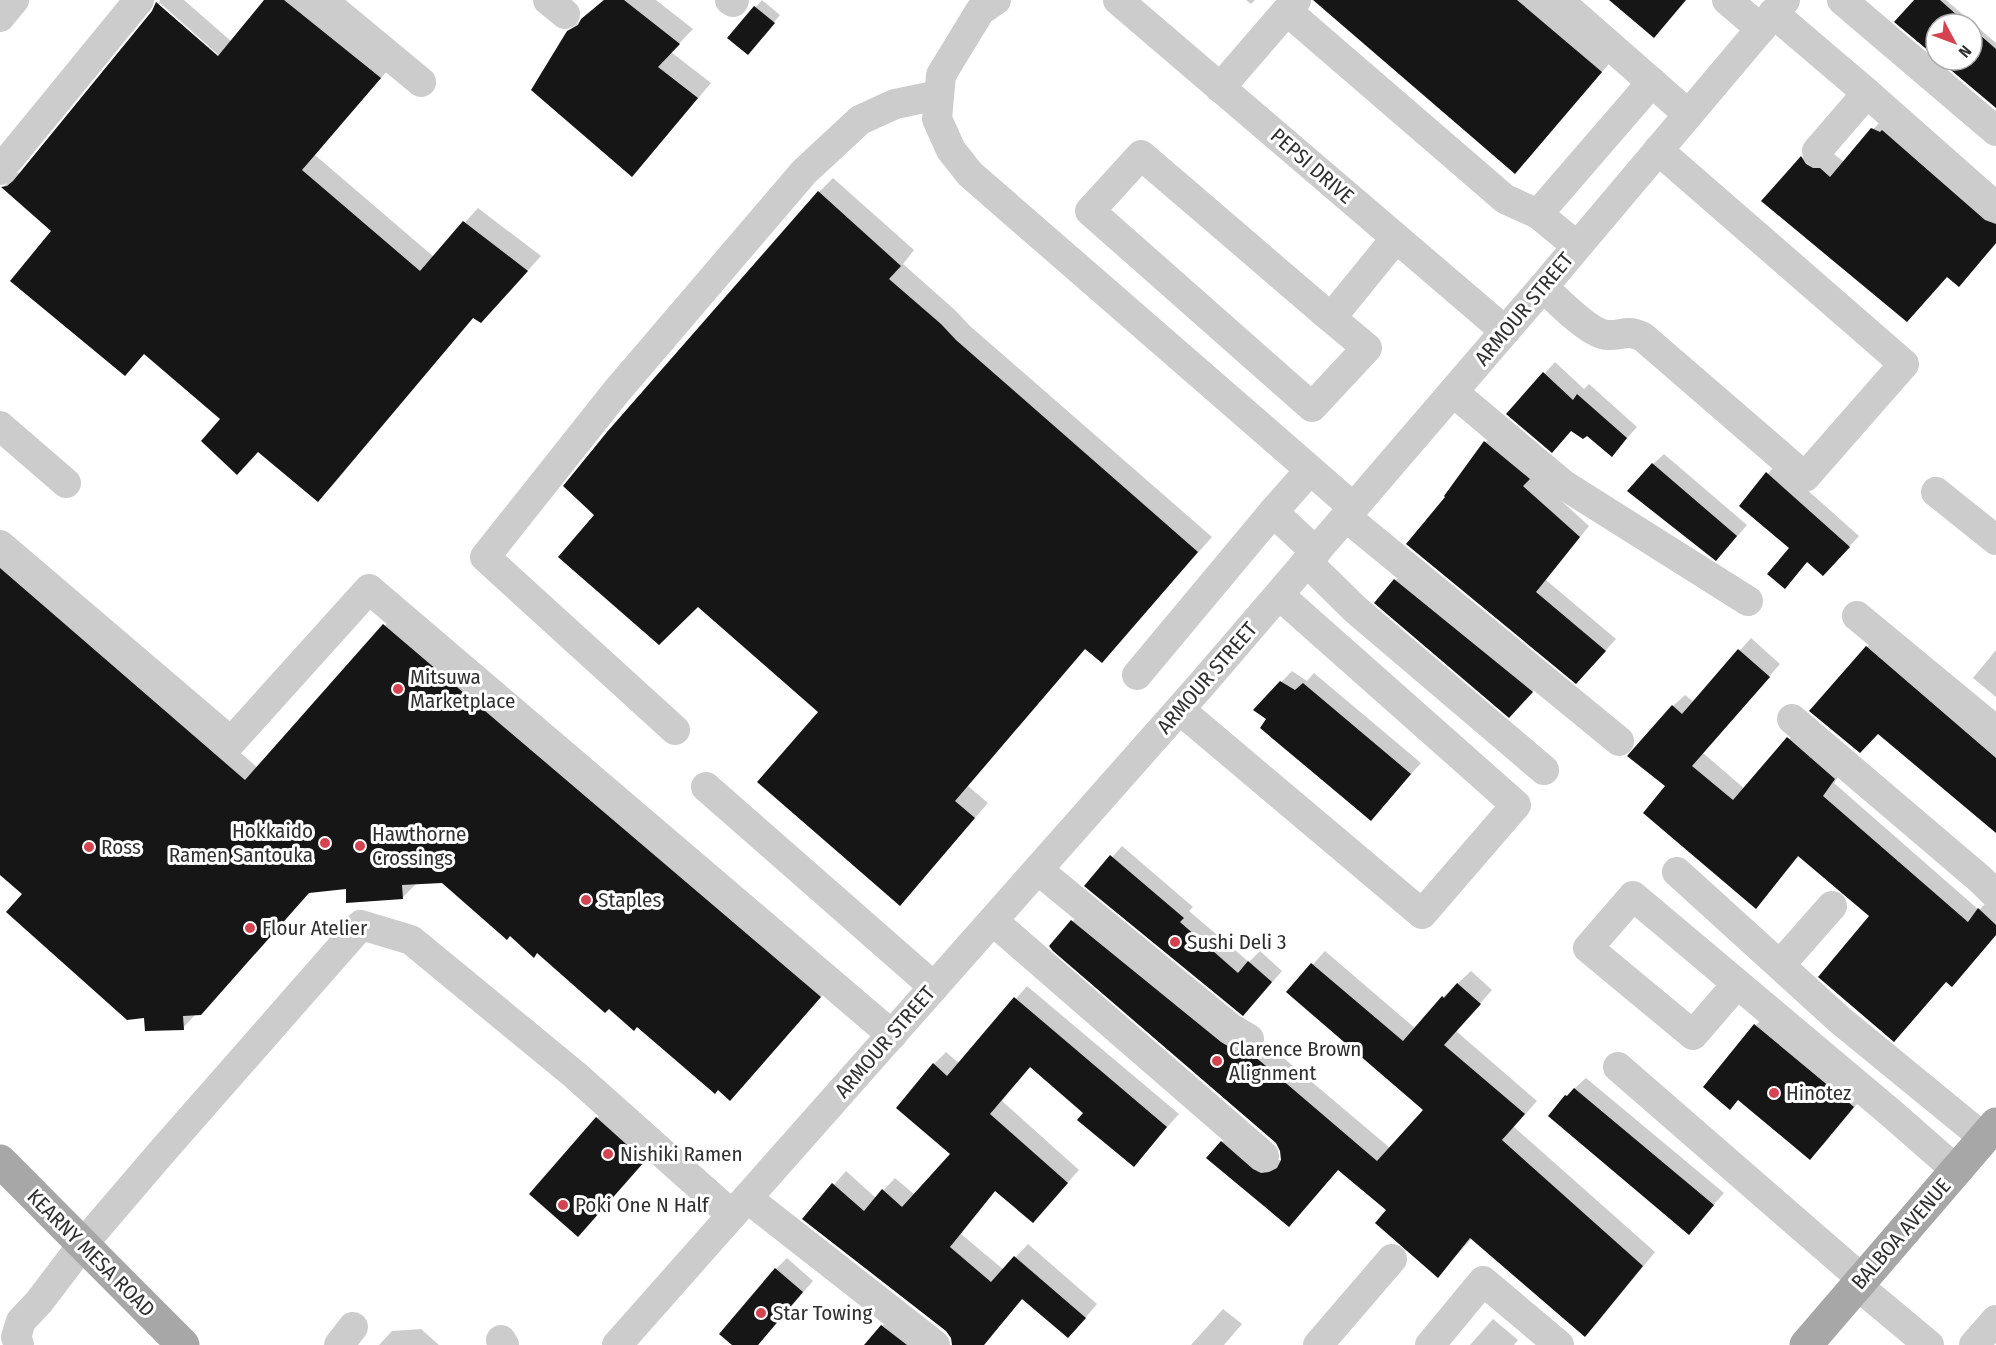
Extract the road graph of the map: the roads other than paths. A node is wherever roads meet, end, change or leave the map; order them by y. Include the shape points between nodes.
1 (15, 0) edge
2 (140, 0) edge
3 (322, 0) edge
4 (996, 0) edge
5 (1118, 0) edge
6 (1558, 0) edge
7 (1727, 0) edge
8 (1842, 0) edge
9 (1287, 4) edge
10 (1773, 14) edge
11 (0, 17) edge
12 (421, 82) dead end
13 (1652, 82) junction
14 (1215, 83) junction
15 (1867, 93) junction
16 (939, 95) junction
17 (1688, 114) junction
18 (1996, 131) edge
19 (1658, 150) junction
20 (1817, 151) dead end
21 (0, 170) edge
22 (1996, 207) edge
23 (1538, 214) junction
24 (1396, 238) junction
25 (1577, 246) junction
26 (1543, 287) junction
27 (1331, 318) junction
28 (1505, 331) junction
29 (1453, 392) junction
30 (0, 426) edge
31 (1310, 470) junction
32 (66, 483) dead end
33 (1936, 492) dead end
34 (1273, 512) junction
35 (1350, 513) junction
36 (1996, 540) edge
37 (0, 544) edge
38 (1311, 557) junction
39 (1279, 595) junction
40 (1748, 601) dead end
41 (1857, 616) dead end
42 (1137, 675) dead end
43 (1180, 710) junction
44 (1792, 719) dead end
45 (675, 730) dead end
46 (1996, 731) edge
47 (1619, 741) dead end
48 (1544, 770) dead end
49 (706, 787) dead end
50 (1038, 870) junction
51 (1677, 872) dead end
52 (1996, 895) edge
53 (1832, 906) dead end
54 (993, 921) junction
55 (1780, 965) junction
56 (1736, 985) junction
57 (934, 987) junction
58 (892, 1035) junction
59 (1249, 1039) dead end
60 (1618, 1067) dead end
61 (1990, 1131) edge
62 (1264, 1156) dead end
63 (0, 1161) edge
64 (1956, 1170) junction
65 (740, 1207) junction
66 (83, 1244) junction
67 (1392, 1259) dead end
68 (1860, 1282) junction
69 (1996, 1320) edge
70 (20, 1345) edge
71 (183, 1345) edge
72 (617, 1345) edge
73 (935, 1345) edge
74 (1318, 1345) edge
75 (1430, 1345) edge
76 (1559, 1345) edge
77 (1806, 1345) edge
78 (1929, 1345) edge
79 (1974, 1345) edge

1 - 11 street
2 - 21 street
3 - 12 street
4 - 16 street via 980,11 941,75
5 - 14 street, PEPSI DRIVE
6 - 13 street
7 - 10 street
8 - 18 street
9 - 14 street
9 - 23 street via 1505,199
10 - 15 street
10 - 17 street, ARMOUR STREET
13 - 17 street
13 - 23 street
14 - 24 street, PEPSI DRIVE
15 - 20 street
15 - 22 street
16 - 31 street via 937,119 951,150 970,174
16 - 45 street via 895,104 860,120 804,172 616,392 485,557
17 - 19 street, ARMOUR STREET
19 - 25 street, ARMOUR STREET
19 - 26 street via 1904,364 1805,477 1643,337 1633,331 1599,333
23 - 25 street
24 - 27 street
24 - 28 street, PEPSI DRIVE
25 - 26 street, ARMOUR STREET
26 - 28 street, ARMOUR STREET
27 - 27 street via 1367,348 1312,408 1090,211 1141,155
28 - 29 street, ARMOUR STREET
29 - 35 street, ARMOUR STREET
29 - 40 street via 1564,485
30 - 32 street
31 - 34 street
31 - 35 street
33 - 36 street
34 - 38 street
34 - 42 street
35 - 38 street, ARMOUR STREET
35 - 47 street
37 - 58 street via 231,742 369,589
38 - 39 street, ARMOUR STREET
38 - 48 street via 1356,610
39 - 43 street, ARMOUR STREET
39 - 43 street via 1516,805 1422,914
41 - 46 street
43 - 50 street, ARMOUR STREET
44 - 52 street
49 - 57 street
50 - 54 street, ARMOUR STREET
50 - 59 street
51 - 55 street
53 - 55 street
54 - 57 street, ARMOUR STREET
54 - 62 street
55 - 61 street via 1841,1021
56 - 56 street via 1633,896 1588,948 1693,1035
56 - 64 street
57 - 58 street, ARMOUR STREET
58 - 65 street, ARMOUR STREET
60 - 68 street
61 - 64 main road, BALBOA AVENUE
63 - 66 main road, KEARNY MESA ROAD
64 - 68 main road, BALBOA AVENUE
65 - 66 street via 411,940 361,925
65 - 72 street, ARMOUR STREET
65 - 73 street
66 - 70 street via 21,1321 16,1336
66 - 71 main road, KEARNY MESA ROAD
67 - 74 street
68 - 77 main road, BALBOA AVENUE
68 - 78 street
69 - 79 street
75 - 76 street via 1483,1281

